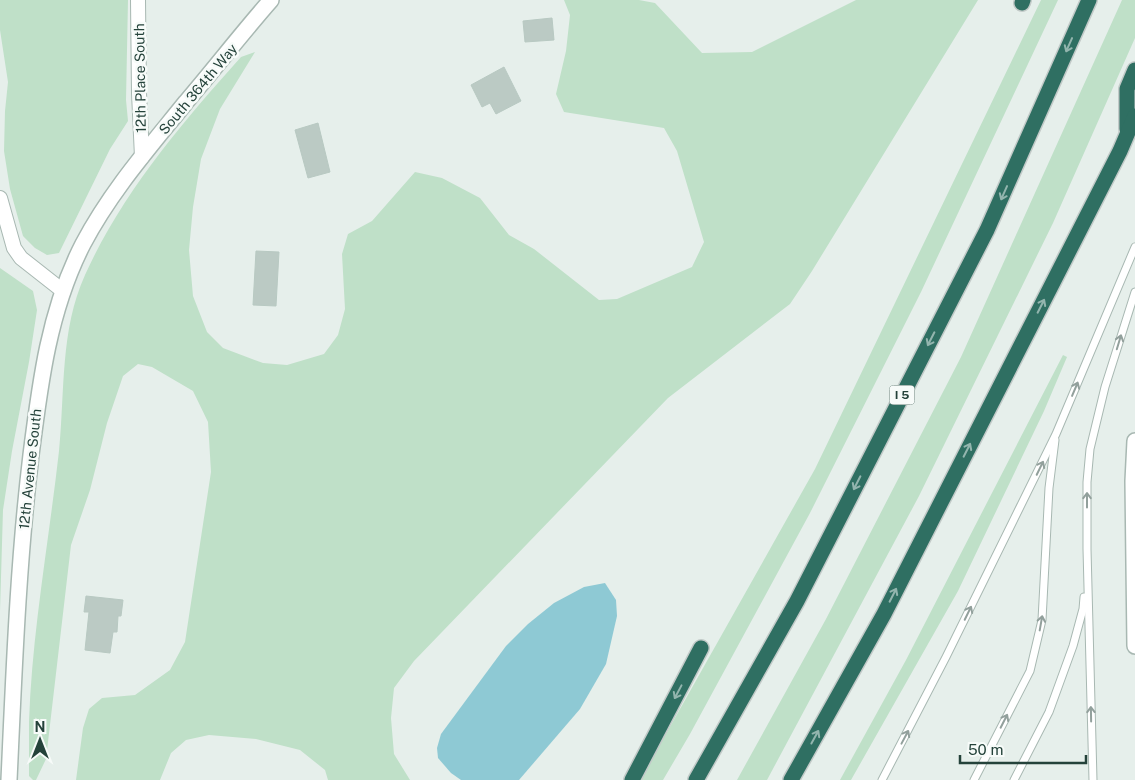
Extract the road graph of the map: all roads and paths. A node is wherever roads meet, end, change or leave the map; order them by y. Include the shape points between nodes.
1 (138, 0) edge
2 (272, 0) edge
3 (1089, 0) edge
4 (1135, 70) edge
5 (1135, 116) edge
6 (1127, 135) junction
7 (142, 156) junction
8 (124, 177) joint
9 (0, 198) edge
10 (1135, 247) edge
11 (63, 290) junction
12 (1135, 292) edge
13 (1056, 434) junction
14 (1135, 441) edge
15 (1087, 549) junction
16 (1134, 556) edge
17 (1135, 646) edge
18 (701, 648) dead end
19 (10, 780) edge
20 (632, 780) edge
21 (696, 780) edge
22 (791, 780) edge
23 (882, 780) edge
24 (974, 780) edge
25 (1014, 780) edge
26 (1093, 780) edge

1 - 7 street, 12th Place South
2 - 7 street, South 364th Way
3 -> 21 highway, I 5 via 987,230 797,601
4 - 6 highway via 1127,89
5 - 6 highway
22 -> 6 highway via 884,614
7 - 8 street, South 364th Way
8 - 11 street, 12th Avenue South via 83,245
9 - 11 street via 14,248 21,258
13 -> 10 lane
11 - 19 street, 12th Avenue South via 51,330 40,388 24,510
15 -> 12 lane via 1090,449 1105,387
23 -> 13 lane
24 -> 13 lane via 1030,671 1042,620 1049,488
14 - 16 street
15 - 25 lane via 1083,609 1073,646 1048,712
26 -> 15 lane
16 - 17 street
18 -> 20 highway

